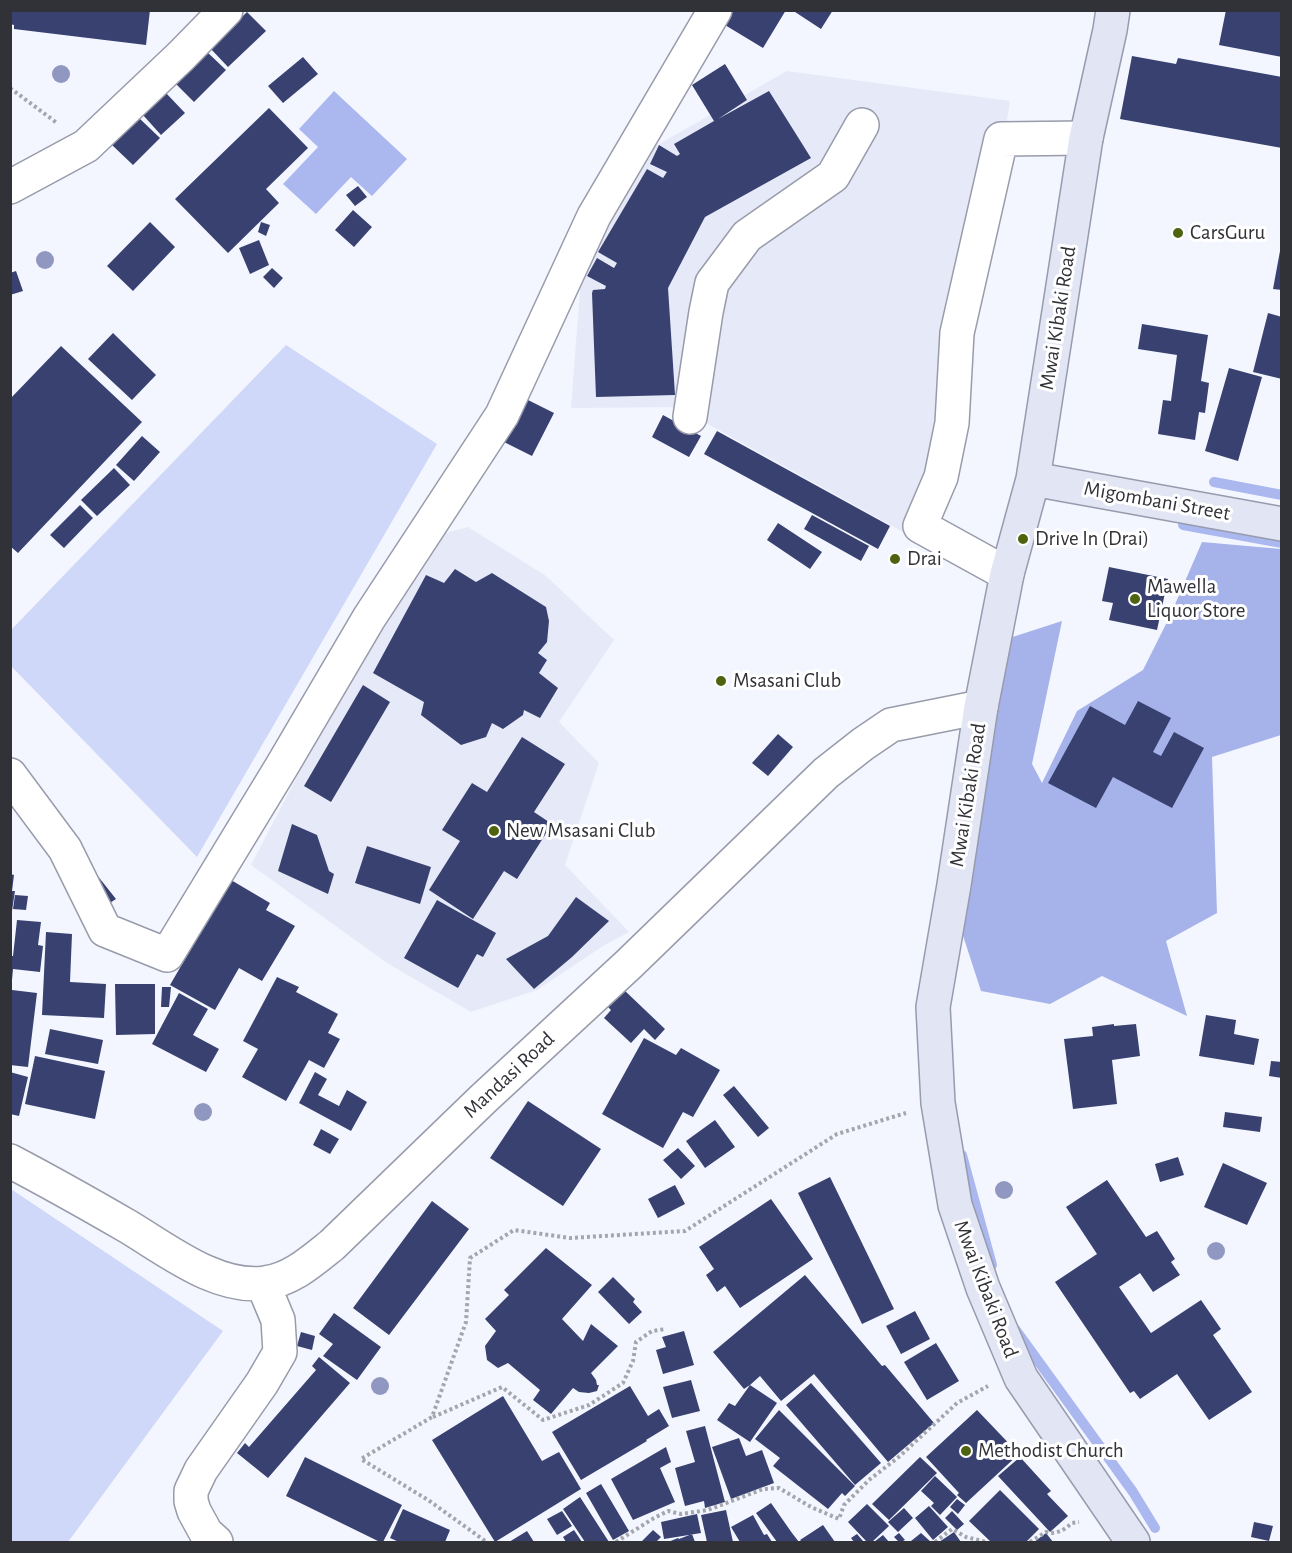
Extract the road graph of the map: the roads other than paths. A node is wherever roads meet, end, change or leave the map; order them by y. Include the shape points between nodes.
1 (226, 10) edge
2 (715, 10) edge
3 (1113, 10) edge
4 (862, 125) dead end
5 (1086, 138) junction
6 (10, 187) edge
7 (690, 417) dead end
8 (1032, 479) junction
9 (1281, 524) edge
10 (1007, 574) junction
11 (981, 707) junction
12 (10, 776) edge
13 (10, 1161) edge
14 (263, 1284) junction
15 (1126, 1532) edge
16 (216, 1542) edge

1 - 6 street via 86,146
2 - 12 street via 594,216 502,415 369,618 168,955 105,930 65,849
3 - 5 main road, Mwai Kibaki Road
4 - 7 street via 833,176 747,236 712,283
5 - 8 main road, Mwai Kibaki Road
5 - 10 street via 1001,139 957,333 952,423 941,477 920,526
8 - 9 main road, Migombani Street
8 - 10 main road, Mwai Kibaki Road
10 - 11 main road, Mwai Kibaki Road
11 - 14 street, Mandasi Road via 891,725 862,744 826,773 332,1245 308,1265
11 - 15 main road, Mwai Kibaki Road via 933,1007 938,1103 955,1205 1020,1378
13 - 14 street, Mandasi Road via 175,1257 241,1284
14 - 16 street via 278,1320 280,1352 195,1478 191,1491 194,1511

